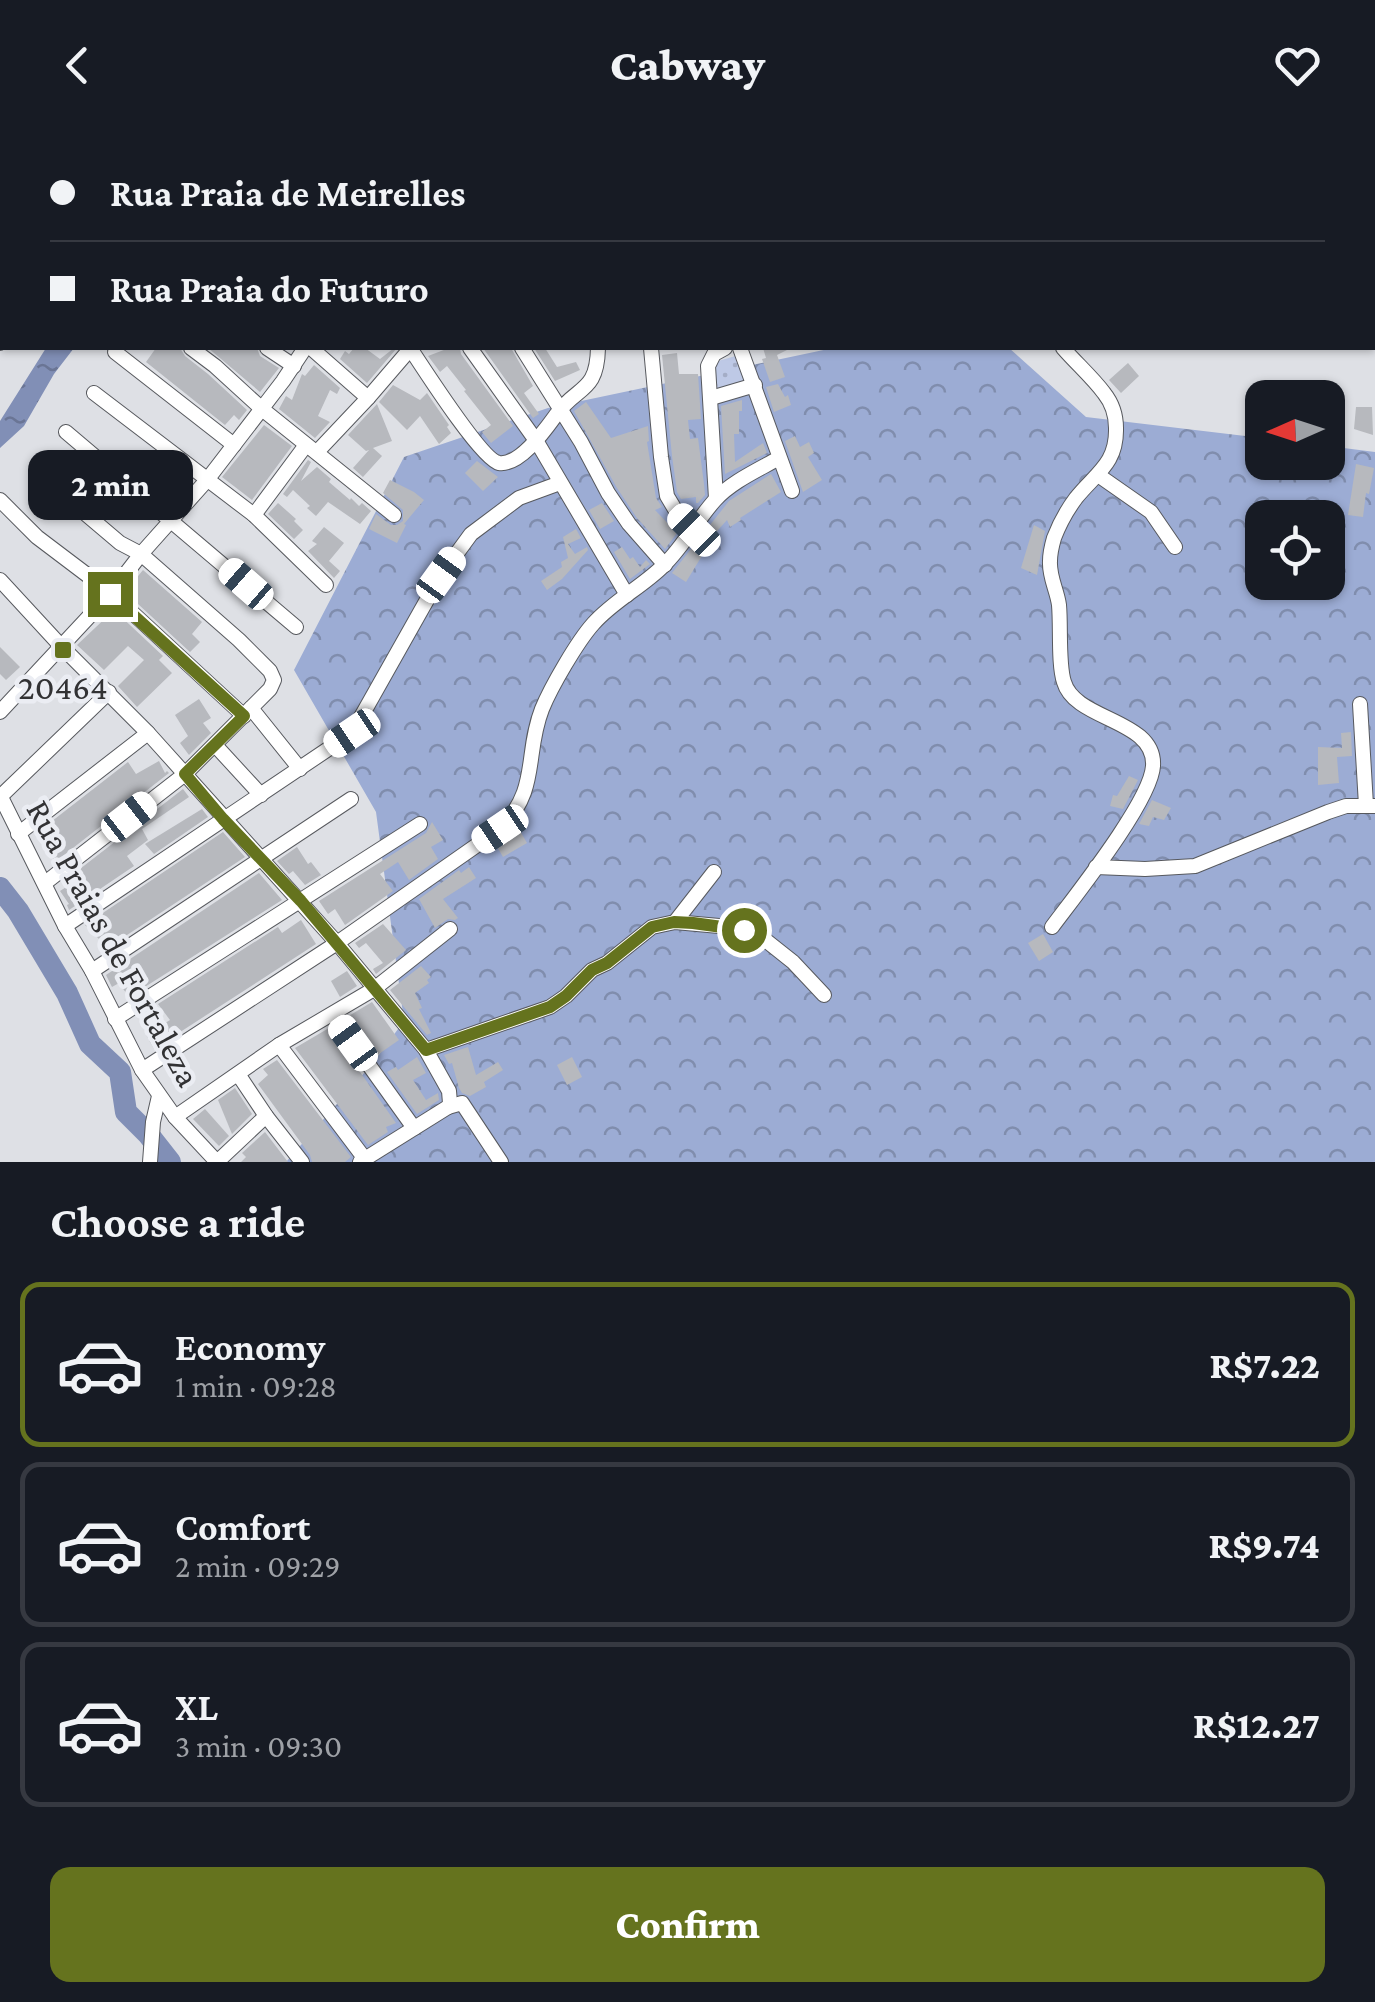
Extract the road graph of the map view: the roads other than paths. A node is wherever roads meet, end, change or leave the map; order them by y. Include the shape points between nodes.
1 (194, 350) edge
2 (270, 350) edge
3 (306, 350) edge
4 (310, 350) edge
5 (408, 350) edge
6 (411, 350) edge
7 (471, 350) edge
8 (523, 350) edge
9 (598, 350) edge
10 (651, 350) edge
11 (721, 350) edge
12 (741, 350) edge
13 (1065, 350) edge
14 (115, 352) dead end
15 (294, 366) junction
16 (755, 384) junction
17 (94, 394) dead end
18 (368, 398) junction
19 (711, 398) junction
20 (262, 409) junction
21 (560, 409) junction
22 (66, 432) dead end
23 (536, 442) junction
24 (234, 445) junction
25 (312, 448) junction
26 (778, 458) junction
27 (1098, 475) junction
28 (41, 476) dead end
29 (207, 480) junction
30 (560, 484) junction
31 (792, 491) dead end
32 (716, 498) junction
33 (0, 500) edge
34 (254, 515) junction
35 (394, 515) dead end
36 (171, 520) junction
37 (694, 530) junction
38 (1174, 548) dead end
39 (141, 554) junction
40 (664, 565) junction
41 (0, 580) edge
42 (326, 585) dead end
43 (110, 594) junction
44 (627, 594) junction
45 (296, 628) dead end
46 (60, 646) junction
47 (109, 692) junction
48 (1360, 704) dead end
49 (0, 712) edge
50 (248, 712) junction
51 (148, 733) junction
52 (215, 745) junction
53 (300, 769) junction
54 (185, 774) junction
55 (262, 795) junction
56 (0, 796) edge
57 (352, 799) dead end
58 (1371, 805) edge
59 (223, 819) junction
60 (420, 824) dead end
61 (18, 834) junction
62 (261, 860) junction
63 (1096, 867) junction
64 (714, 872) dead end
65 (45, 883) junction
66 (301, 901) junction
67 (674, 922) junction
68 (66, 926) junction
69 (1052, 927) dead end
70 (450, 929) dead end
71 (336, 942) junction
72 (92, 971) junction
73 (374, 990) junction
74 (824, 995) dead end
75 (333, 1015) junction
76 (116, 1019) junction
77 (279, 1045) junction
78 (426, 1050) junction
79 (142, 1070) junction
80 (238, 1074) junction
81 (159, 1096) junction
82 (448, 1108) junction
83 (266, 1116) junction
84 (176, 1117) junction
85 (414, 1128) junction
86 (151, 1158) edge
87 (362, 1160) edge
88 (218, 1162) edge
89 (302, 1162) edge
90 (501, 1162) edge

1 - 20 street
2 - 15 street
3 - 15 street
4 - 18 street
5 - 18 street
6 - 23 street via 497,462 510,461
7 - 23 street
8 - 21 street
9 - 21 street via 594,378
10 - 37 street via 668,496
11 - 19 street via 708,366
12 - 16 street
13 - 27 street via 1104,393 1116,418 1112,456
14 - 24 street
15 - 20 street
16 - 19 street
16 - 26 street
17 - 29 street
18 - 25 street
19 - 32 street
20 - 24 street
20 - 25 street
21 - 23 street
21 - 40 street via 608,493
22 - 36 street
23 - 30 street
24 - 29 street
25 - 34 street
25 - 35 street
26 - 31 street
26 - 32 street
27 - 38 street via 1151,512
27 - 63 street via 1066,514 1050,556 1064,684 1076,702 1137,732 1153,767 1138,804
28 - 39 street
29 - 34 street
29 - 36 street
30 - 44 street
30 - 53 street via 519,498 471,534 352,733
32 - 37 street
33 - 43 street
34 - 42 street
36 - 39 street
36 - 45 street
37 - 40 street
39 - 43 street
39 - 50 street via 270,671 270,688
40 - 44 street
41 - 46 street
43 - 46 street
43 - 50 street
44 - 71 street via 594,623 553,687 523,798 512,816
46 - 47 street
46 - 49 street
47 - 51 street
47 - 56 street
48 - 58 street
50 - 52 street
50 - 53 street
51 - 54 street
51 - 61 street
52 - 54 street
52 - 55 street
53 - 55 street
54 - 59 street
54 - 65 street
55 - 59 street
56 - 61 street, Rua Praias de Fortaleza
57 - 62 street
58 - 63 street via 1328,812 1195,866
59 - 62 street
59 - 68 street
60 - 66 street
61 - 65 street, Rua Praias de Fortaleza
62 - 66 street
62 - 72 street
63 - 69 street
64 - 67 street
65 - 68 street, Rua Praias de Fortaleza
66 - 71 street
66 - 76 street
67 - 74 street via 730,927 764,939
67 - 78 street via 652,927 550,1007
68 - 72 street, Rua Praias de Fortaleza
70 - 73 street
71 - 73 street
71 - 79 street
72 - 76 street, Rua Praias de Fortaleza
73 - 75 street
73 - 78 street
75 - 77 street
75 - 85 street
76 - 79 street, Rua Praias de Fortaleza
77 - 80 street
77 - 87 street
78 - 82 street via 449,1090
79 - 81 street, Rua Praias de Fortaleza
80 - 83 street
80 - 84 street
81 - 84 street, Rua Praias de Fortaleza
81 - 86 street
82 - 85 street
82 - 90 street via 462,1103
83 - 88 street
83 - 89 street
84 - 88 street, Rua Praias de Fortaleza
85 - 87 street

